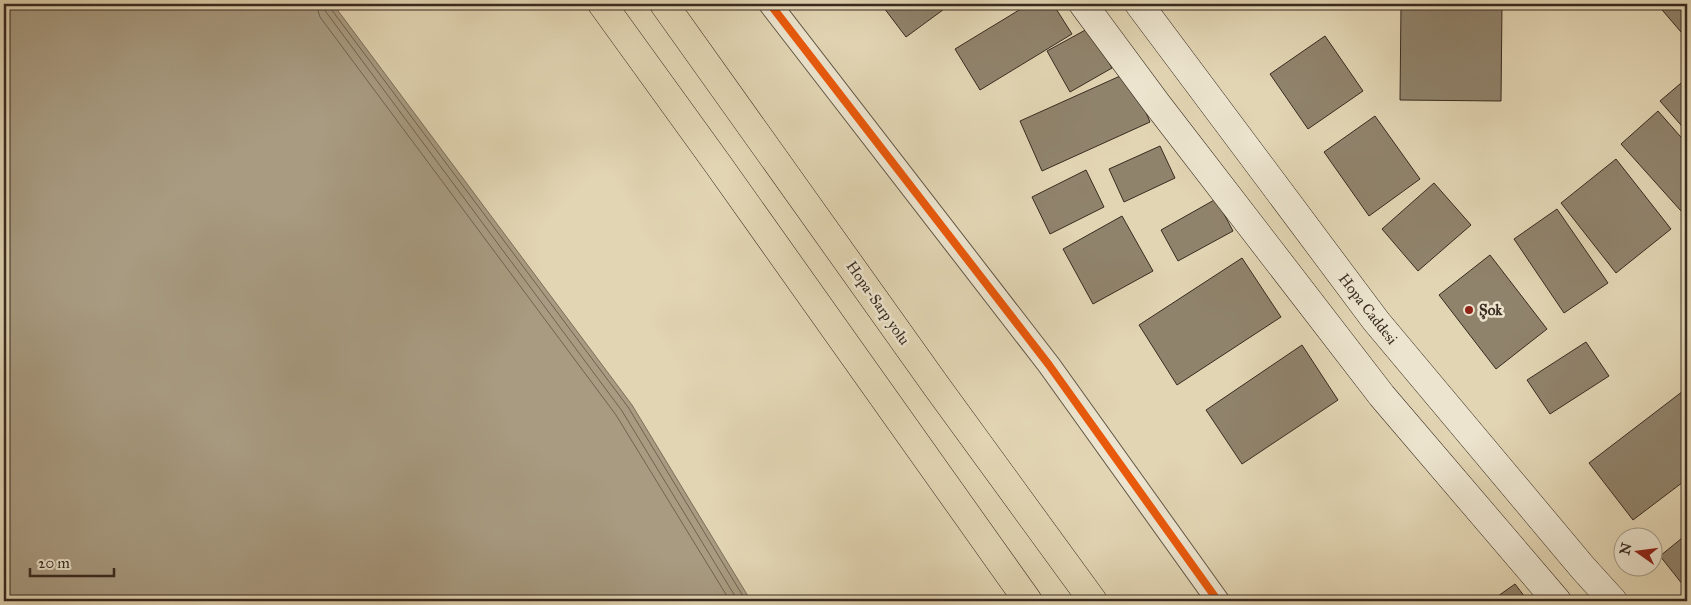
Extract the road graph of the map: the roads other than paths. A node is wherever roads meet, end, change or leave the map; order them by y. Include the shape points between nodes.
1 (602, 4) edge
2 (664, 4) edge
3 (770, 4) edge
4 (1083, 4) edge
5 (1139, 4) edge
6 (1028, 601) edge
7 (1093, 601) edge
8 (1218, 601) edge
9 (1557, 601) edge
10 (1613, 601) edge

1 - 6 highway
2 - 7 highway, Hopa-Sarp yolu
3 - 8 street via 1049,366
4 - 9 main road via 1382,396
5 - 10 main road, Hopa Caddesi via 1376,321

